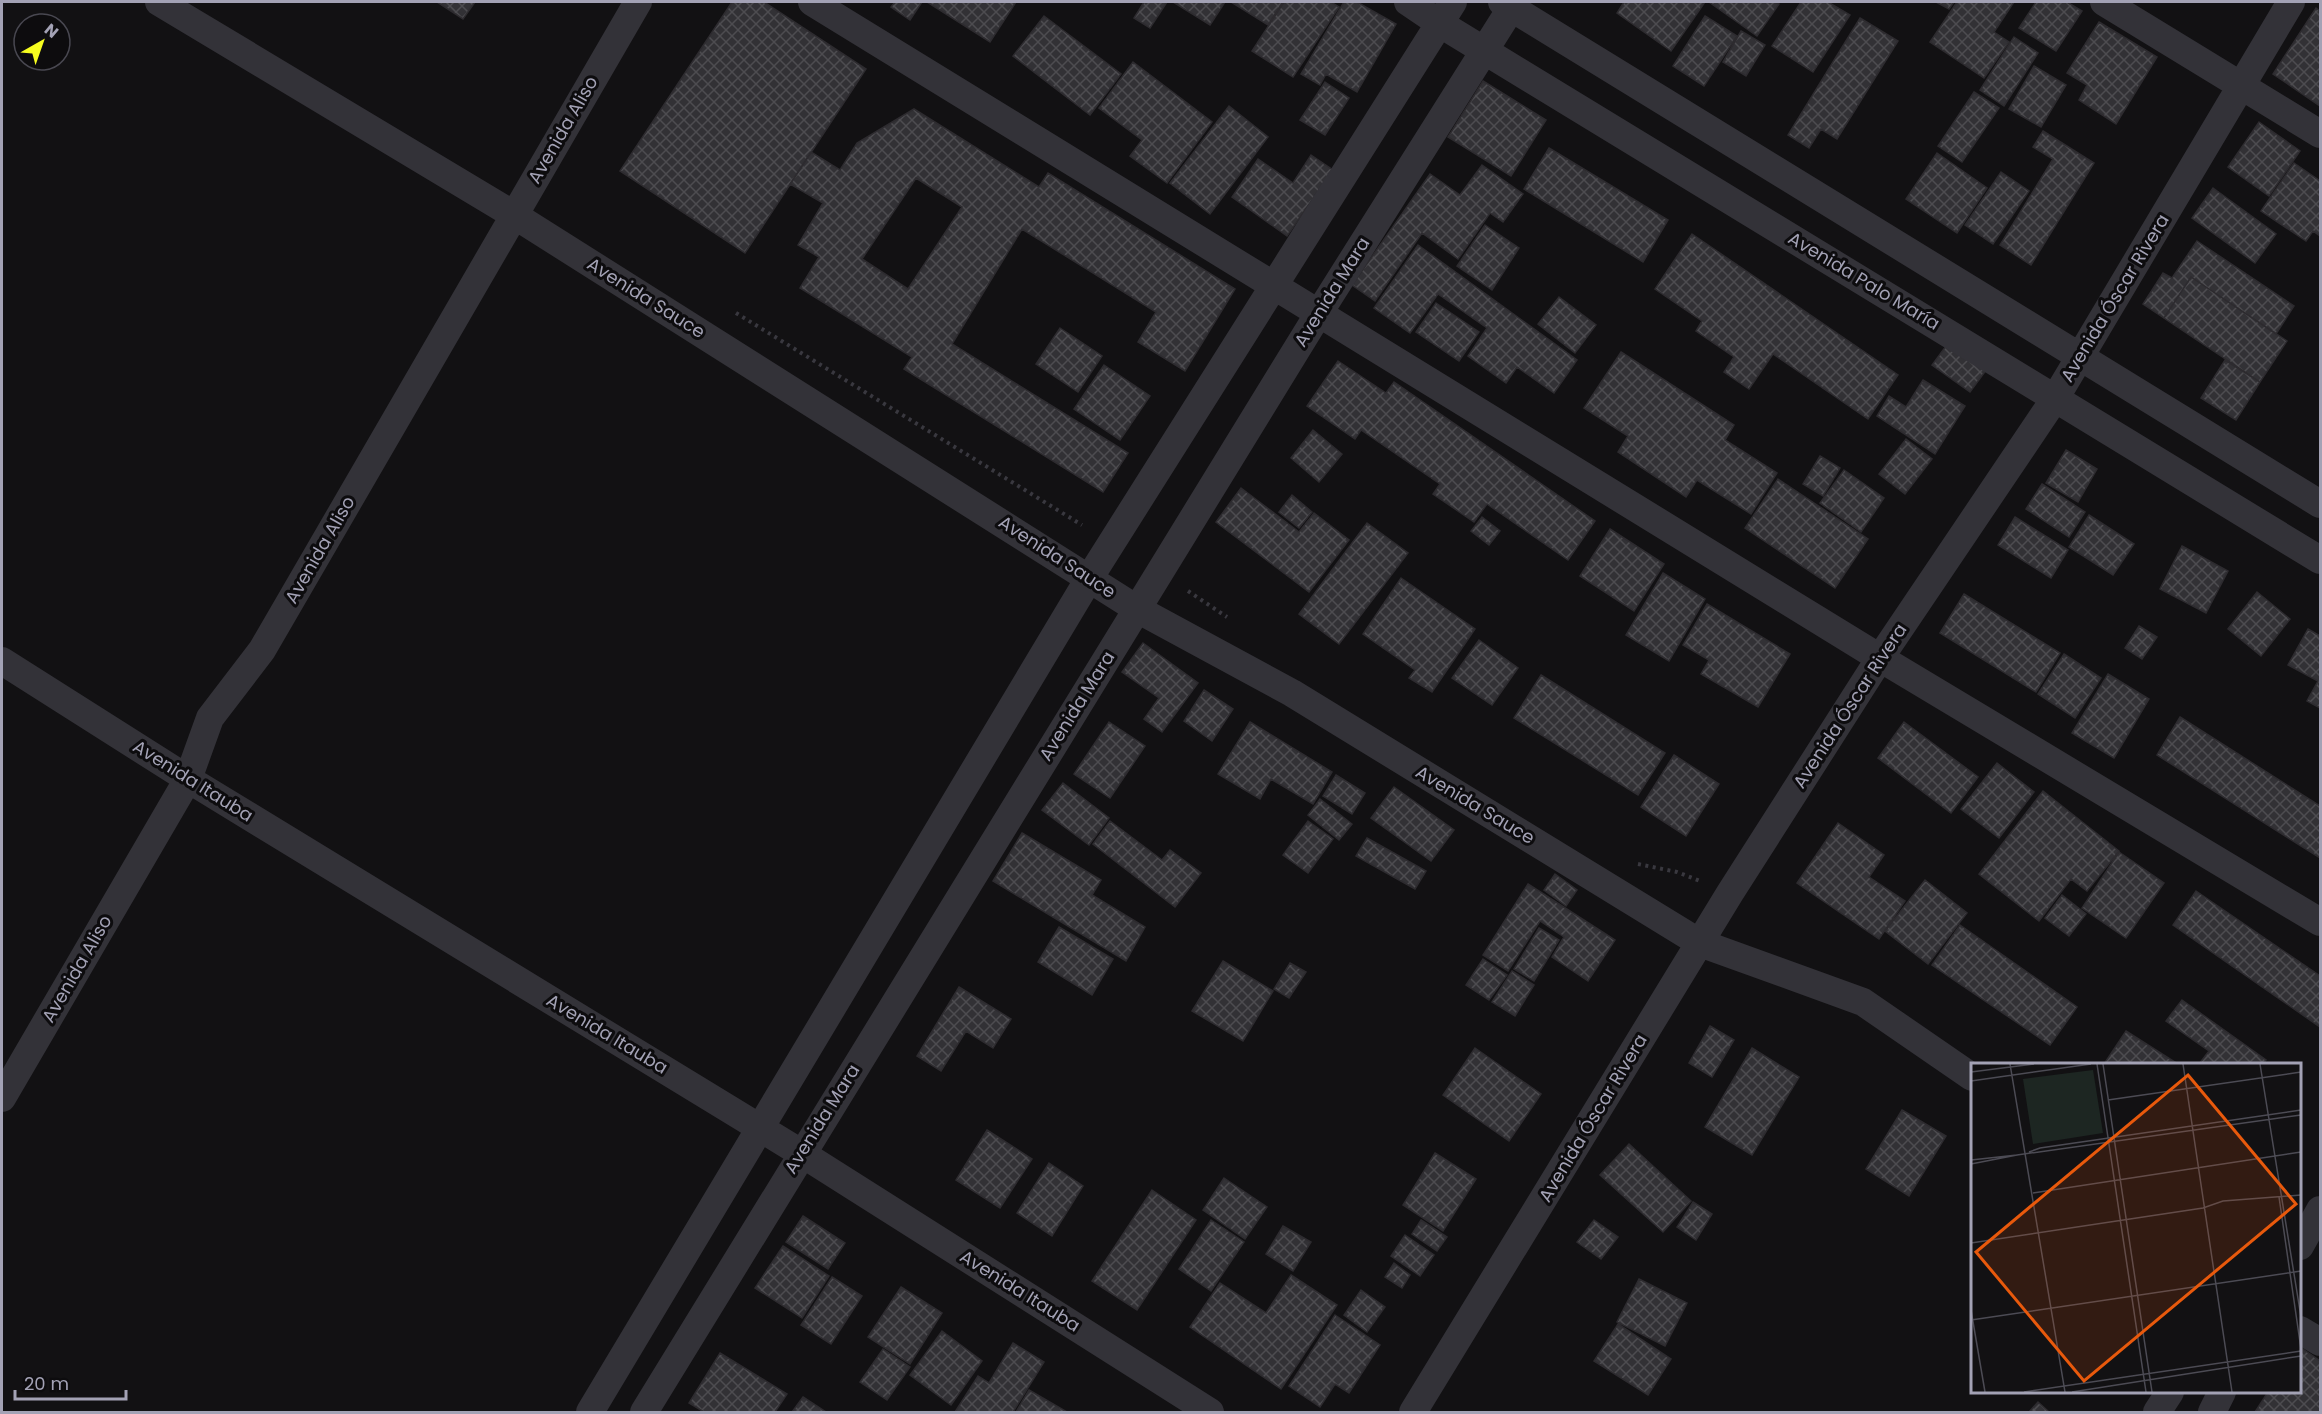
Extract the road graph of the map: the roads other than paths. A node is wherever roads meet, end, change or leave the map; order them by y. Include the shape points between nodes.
1 (159, 2) edge
2 (638, 2) edge
3 (812, 2) edge
4 (1408, 2) edge
5 (2104, 2) edge
6 (2291, 2) edge
7 (1509, 3) edge
8 (1446, 12) edge
9 (1485, 51) junction
10 (2241, 86) junction
11 (2320, 134) edge
12 (514, 215) junction
13 (1274, 285) junction
14 (1319, 313) junction
15 (2080, 357) junction
16 (2056, 397) junction
17 (2320, 504) edge
18 (2320, 560) edge
19 (1090, 577) junction
20 (1137, 609) junction
21 (1880, 658) junction
22 (2, 661) edge
23 (188, 778) junction
24 (2320, 922) edge
25 (1700, 943) junction
26 (1971, 1076) edge
27 (2, 1098) edge
28 (762, 1129) junction
29 (801, 1153) junction
30 (2320, 1210) edge
31 (2301, 1244) edge
32 (2301, 1331) edge
33 (2320, 1342) edge
34 (2169, 1393) edge
35 (2222, 1393) edge
36 (590, 1413) edge
37 (644, 1413) edge
38 (1210, 1413) edge
39 (1413, 1413) edge
40 (2157, 1413) edge
41 (2212, 1413) edge

1 - 12 street, Avenida Sauce
2 - 12 street, Avenida Aliso
3 - 13 street
4 - 8 street, Avenida Palo María
5 - 10 street
6 - 10 street, Avenida Óscar Rivera
7 - 9 street, Avenida Mara
7 - 15 street
8 - 9 street, Avenida Palo María
8 - 13 street
9 - 14 street, Avenida Mara
9 - 16 street, Avenida Palo María
10 - 11 street
10 - 15 street, Avenida Óscar Rivera
12 - 19 street, Avenida Sauce
12 - 23 street, Avenida Aliso via 262,650 210,718
13 - 14 street
13 - 19 street
14 - 20 street, Avenida Mara
14 - 21 street
15 - 16 street, Avenida Óscar Rivera
15 - 17 street
16 - 18 street, Avenida Palo María
16 - 21 street, Avenida Óscar Rivera
19 - 20 street, Avenida Sauce
19 - 28 street
20 - 25 street, Avenida Sauce via 1292,693
20 - 29 street, Avenida Mara
21 - 24 street
21 - 25 street, Avenida Óscar Rivera
22 - 23 street, Avenida Itauba
23 - 27 street, Avenida Aliso
23 - 28 street, Avenida Itauba
25 - 26 street, Avenida Sauce via 1863,1002
25 - 39 street, Avenida Óscar Rivera
28 - 29 street, Avenida Itauba
28 - 36 street
29 - 37 street, Avenida Mara
29 - 38 street, Avenida Itauba
30 - 31 street
32 - 33 street
34 - 40 street
35 - 41 street

